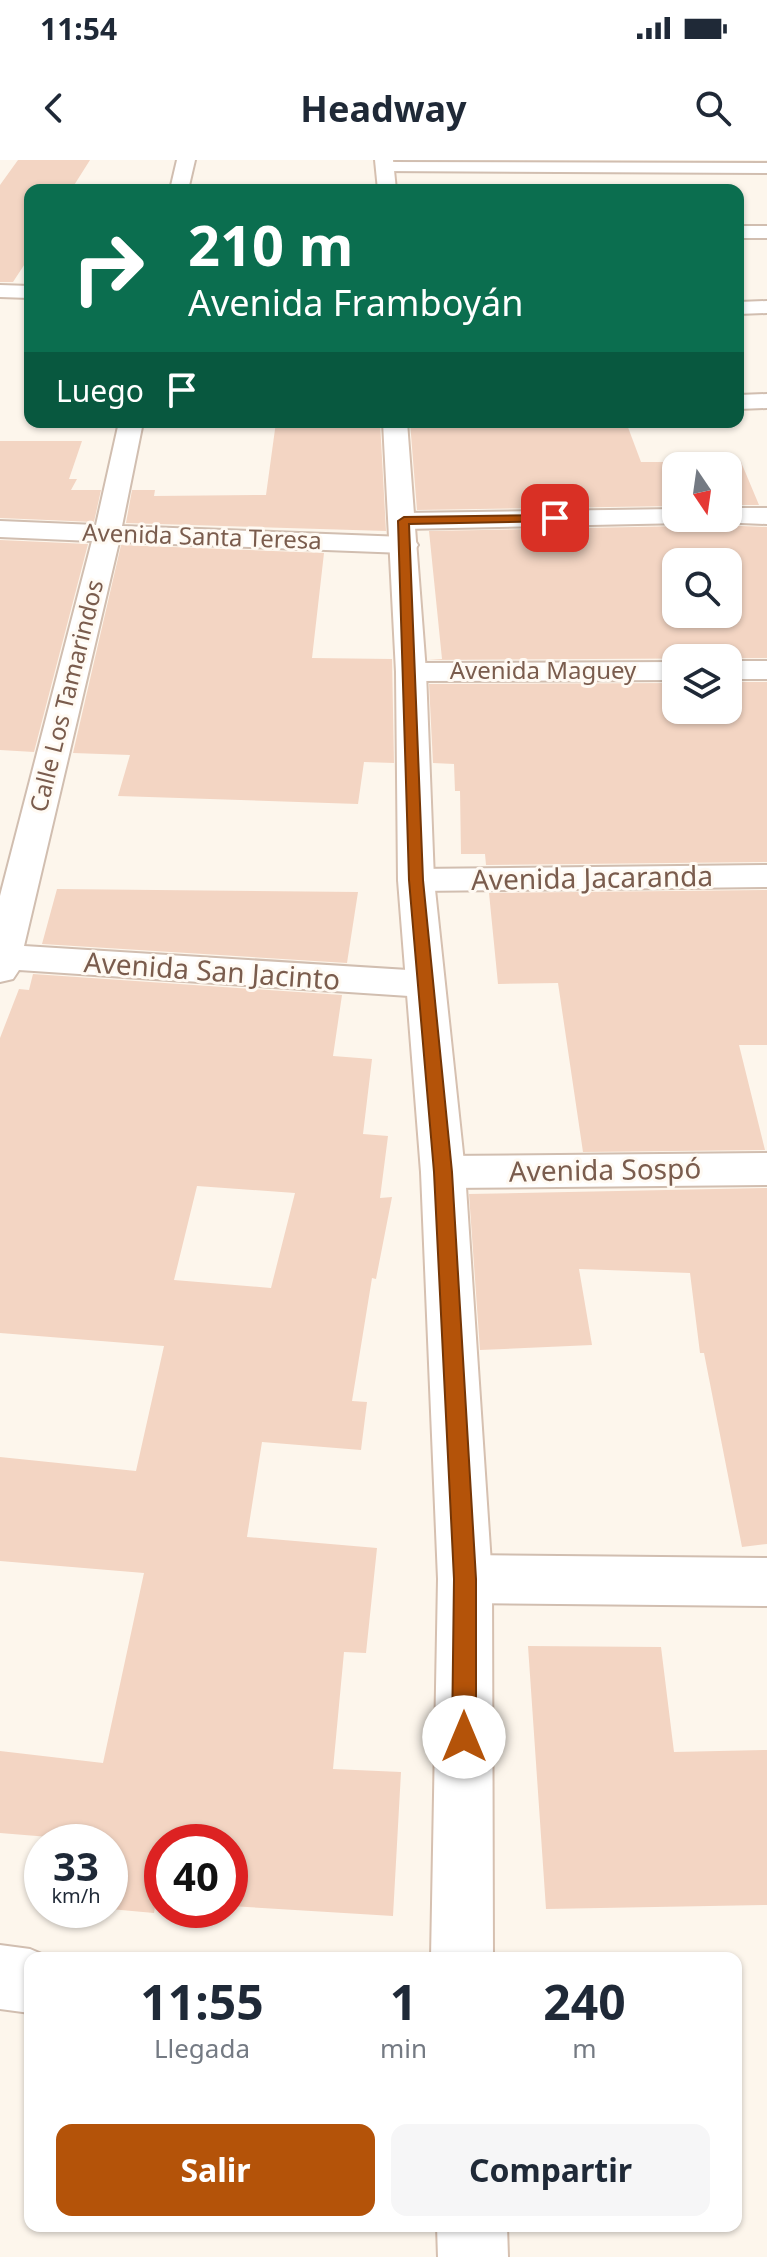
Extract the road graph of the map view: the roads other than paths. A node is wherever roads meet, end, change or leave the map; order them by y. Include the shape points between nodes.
1 (186, 160) edge
2 (385, 164) edge
3 (767, 168) edge
4 (180, 184) edge
5 (387, 184) edge
6 (744, 232) edge
7 (767, 232) edge
8 (0, 291) edge
9 (24, 292) edge
10 (767, 307) edge
11 (744, 308) edge
12 (767, 401) edge
13 (744, 402) edge
14 (130, 428) edge
15 (395, 428) edge
16 (742, 516) edge
17 (767, 516) edge
18 (662, 518) edge
19 (0, 529) edge
20 (404, 533) junction
21 (107, 534) junction
22 (742, 670) edge
23 (767, 670) edge
24 (662, 671) edge
25 (411, 672) junction
26 (767, 876) edge
27 (416, 880) junction
28 (1, 961) edge
29 (424, 984) junction
30 (767, 1169) edge
31 (443, 1172) junction
32 (465, 1579) junction
33 (767, 1582) edge
34 (462, 1952) edge
35 (0, 1977) edge
36 (24, 1980) edge
37 (472, 2232) edge
38 (473, 2257) edge

1 - 4 street
2 - 3 street
2 - 5 street
6 - 7 street
8 - 9 street
10 - 11 street
12 - 13 street
14 - 21 street, Calle Los Tamarindos
15 - 20 street
16 - 17 street
18 - 20 street, Avenida Santa Teresa
19 - 21 street, Avenida Santa Teresa
20 - 21 street, Avenida Santa Teresa
20 - 25 street
21 - 28 street, Calle Los Tamarindos
22 - 23 street
24 - 25 street, Avenida Maguey
25 - 27 street
26 - 27 street, Avenida Jacaranda
27 - 29 street
28 - 29 street, Avenida San Jacinto
29 - 31 street
30 - 31 street, Avenida Sospó
31 - 32 street
32 - 33 street
32 - 34 street
35 - 36 street
37 - 38 street

